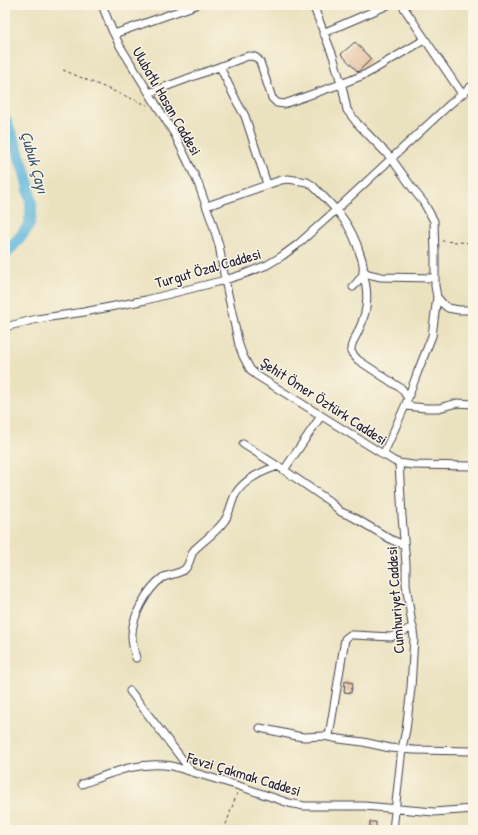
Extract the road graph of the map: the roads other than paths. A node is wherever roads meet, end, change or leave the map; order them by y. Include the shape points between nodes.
1 (102, 5) edge
2 (196, 5) edge
3 (313, 5) edge
4 (388, 5) edge
5 (402, 5) edge
6 (324, 33) junction
7 (114, 34) junction
8 (424, 40) junction
9 (220, 67) junction
10 (341, 84) junction
11 (473, 85) edge
12 (148, 93) junction
13 (462, 94) junction
14 (391, 158) junction
15 (267, 184) junction
16 (207, 206) junction
17 (336, 210) junction
18 (363, 273) junction
19 (435, 278) junction
20 (225, 280) junction
21 (353, 288) dead end
22 (437, 297) junction
23 (473, 310) edge
24 (5, 327) edge
25 (408, 398) junction
26 (473, 404) edge
27 (405, 406) junction
28 (320, 416) junction
29 (243, 444) dead end
30 (383, 455) junction
31 (399, 463) junction
32 (473, 466) edge
33 (281, 468) junction
34 (404, 545) junction
35 (413, 626) junction
36 (136, 658) dead end
37 (130, 691) dead end
38 (260, 728) dead end
39 (329, 736) junction
40 (402, 748) junction
41 (473, 751) edge
42 (192, 772) junction
43 (82, 784) dead end
44 (395, 808) junction
45 (473, 809) edge
46 (393, 830) edge

1 - 7 street, Ulubatlı Hasan Caddesi
2 - 7 street
3 - 6 street
4 - 6 street
5 - 8 street
6 - 10 street
7 - 12 street, Ulubatlı Hasan Caddesi
8 - 10 street via 366,74
8 - 13 street
9 - 10 street via 248,56 256,58 260,62 272,98 281,104
9 - 12 street
9 - 15 street via 245,116
10 - 14 street via 350,114
11 - 13 street, Turgut Özal Caddesi
12 - 16 street, Ulubatlı Hasan Caddesi via 178,142
13 - 14 street, Turgut Özal Caddesi
14 - 17 street, Turgut Özal Caddesi
14 - 19 street via 424,202 434,221
15 - 16 street
15 - 17 street via 288,179 307,182
16 - 20 street, Ulubatlı Hasan Caddesi via 219,245
17 - 18 street via 353,235 360,251
17 - 20 street, Turgut Özal Caddesi via 275,261
18 - 19 street via 381,277
18 - 21 street
18 - 25 street via 366,291 365,312 351,352 358,360 402,389
19 - 22 street
20 - 24 street, Turgut Özal Caddesi via 113,307 37,319
20 - 28 street, Şehit Ömer Öztürk Caddesi via 239,345 250,369
22 - 23 street via 448,308
22 - 25 street via 432,336
25 - 27 street
26 - 27 street via 456,403 439,408
27 - 30 street
28 - 30 street, Şehit Ömer Öztürk Caddesi
28 - 33 street
29 - 33 street
30 - 31 street, Şehit Ömer Öztürk Caddesi
31 - 32 street, Şehit Ömer Öztürk Caddesi
31 - 34 street, Cumhuriyet Caddesi
33 - 34 street via 341,512
33 - 36 street via 262,472 242,487 235,496 225,520 191,553 186,568 162,578 150,590 141,606 131,636
34 - 35 street, Cumhuriyet Caddesi via 406,584
35 - 39 street via 391,637 350,635 345,638
35 - 40 street, Cumhuriyet Caddesi via 411,688
37 - 42 street
38 - 39 street via 297,736
39 - 40 street
40 - 41 street
40 - 44 street, Cumhuriyet Caddesi
42 - 43 street, Fevzi Çakmak Caddesi via 172,766 144,765
42 - 44 street, Fevzi Çakmak Caddesi via 304,806
44 - 45 street, Fevzi Çakmak Caddesi via 434,812
44 - 46 street, Cumhuriyet Caddesi

